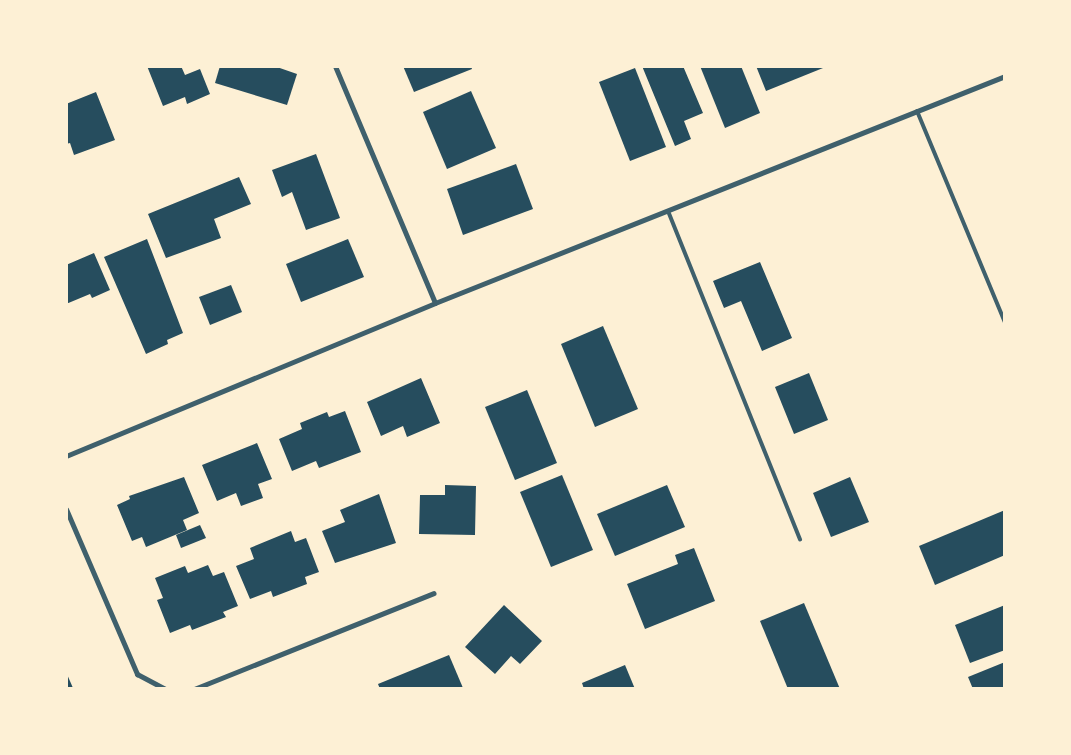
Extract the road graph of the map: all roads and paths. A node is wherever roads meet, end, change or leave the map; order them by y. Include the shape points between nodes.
1 (335, 66) edge
2 (1005, 76) edge
3 (917, 111) junction
4 (668, 211) junction
5 (435, 303) junction
6 (1005, 322) edge
7 (66, 456) edge
8 (66, 509) edge
9 (800, 540) dead end
10 (434, 593) dead end
11 (165, 689) edge
12 (194, 689) edge

1 - 5 street
2 - 3 street
3 - 4 street
3 - 6 lane
4 - 5 street
4 - 9 lane
5 - 7 street
8 - 11 street via 138,674 156,687
10 - 12 street

